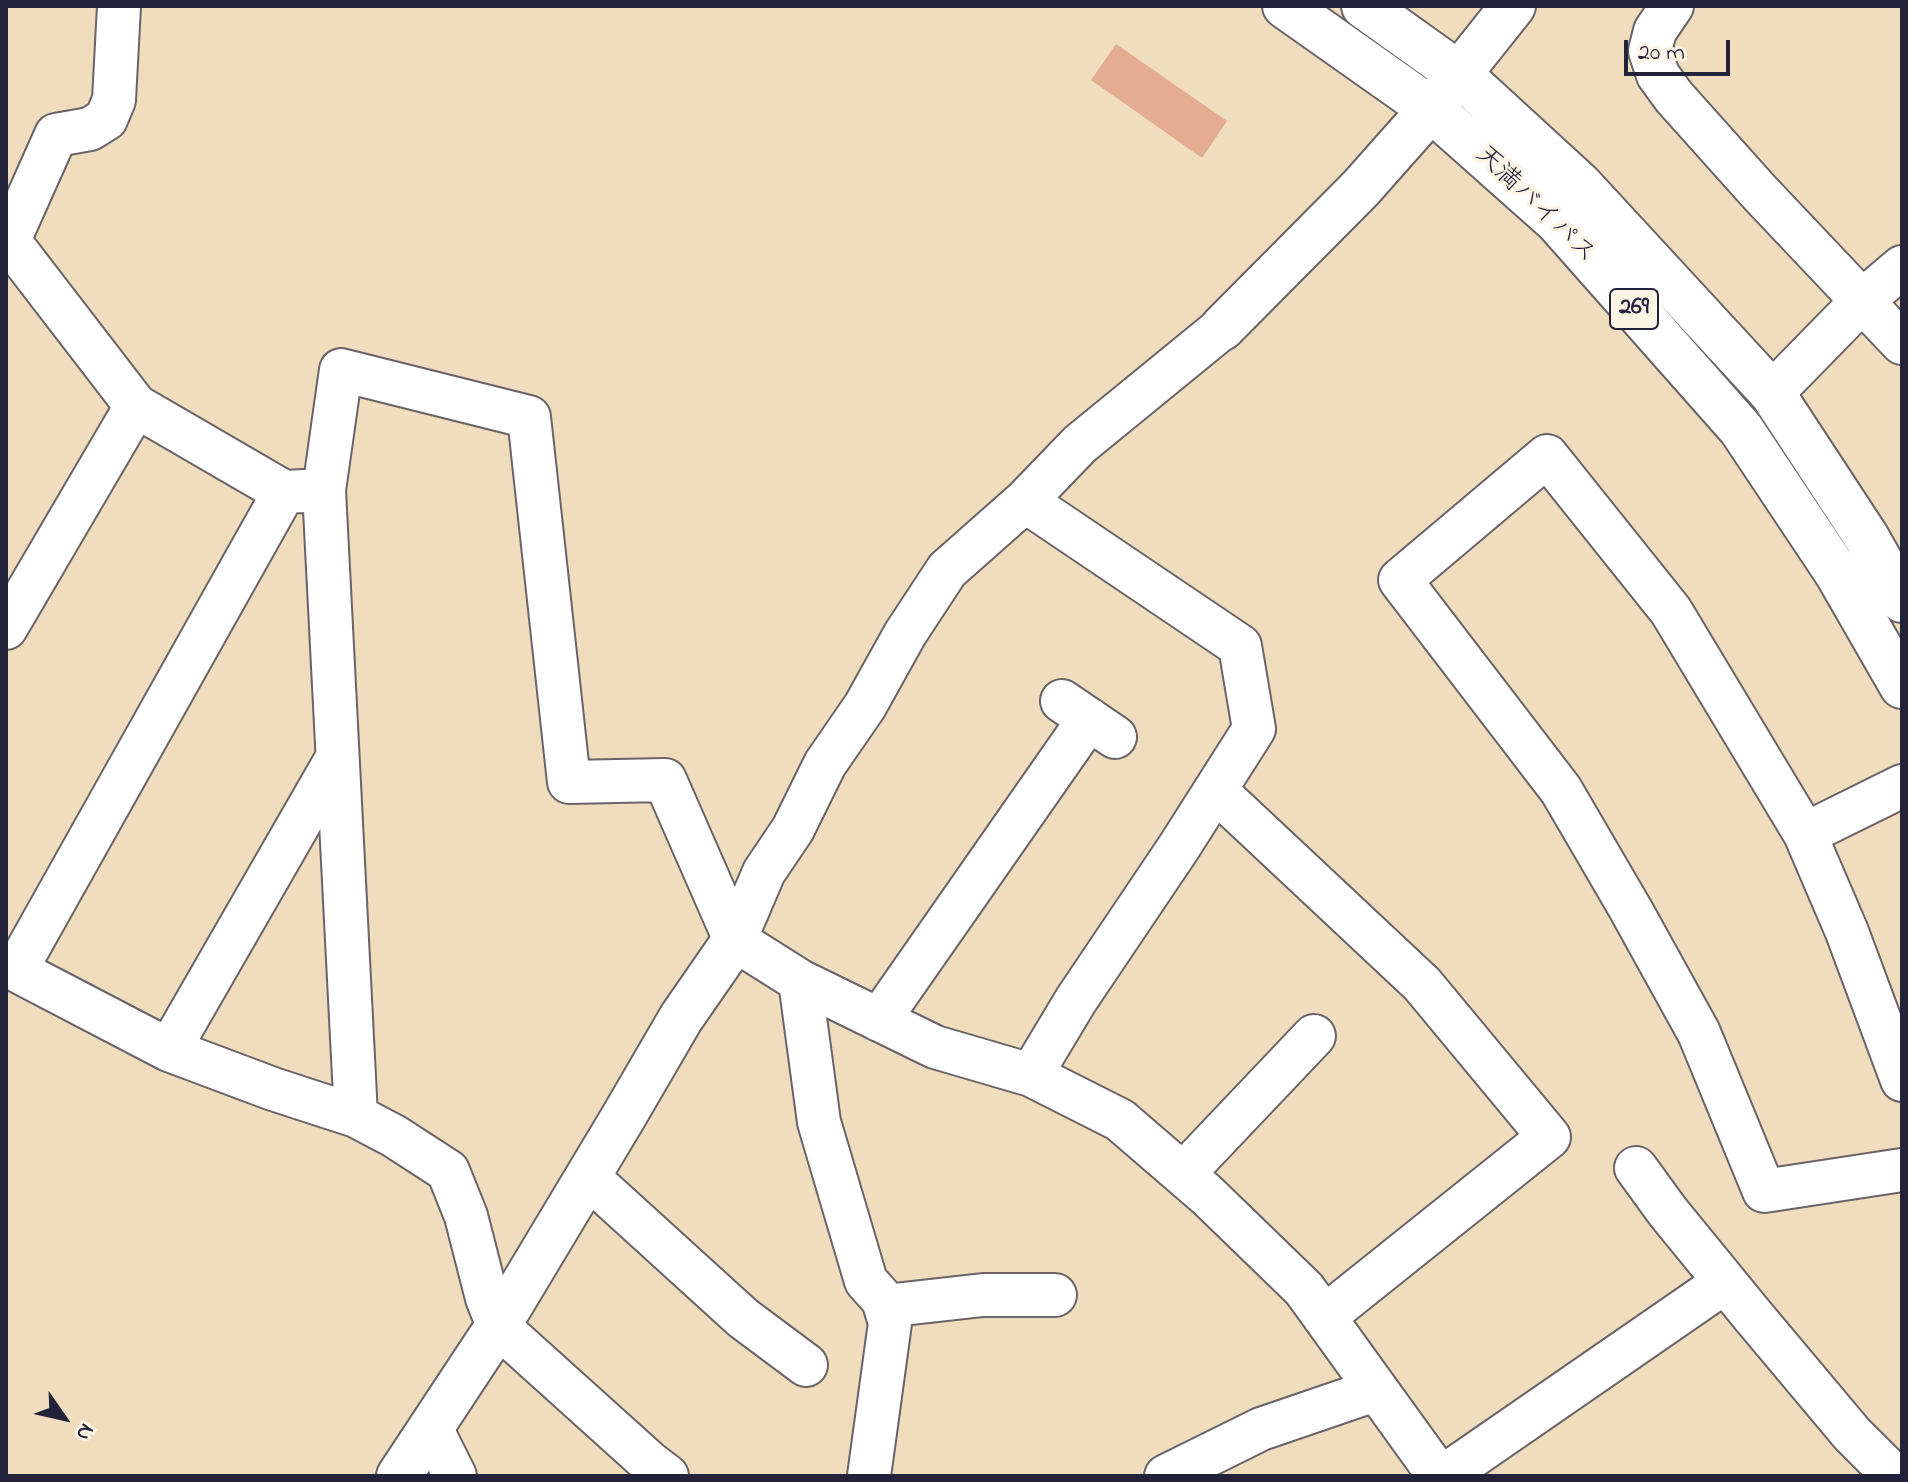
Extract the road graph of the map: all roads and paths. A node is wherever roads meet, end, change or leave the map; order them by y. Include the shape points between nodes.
1 (119, 6) edge
2 (1285, 6) edge
3 (1364, 6) edge
4 (1513, 6) edge
5 (1672, 6) edge
6 (1459, 74) junction
7 (1431, 109) junction
8 (7, 242) edge
9 (1902, 267) edge
10 (1863, 300) junction
11 (1222, 328) joint
12 (1902, 343) edge
13 (1772, 393) junction
14 (136, 406) junction
15 (304, 491) junction
16 (1025, 501) junction
17 (1902, 600) edge
18 (6, 628) edge
19 (1902, 686) edge
20 (1089, 719) dead end
21 (337, 758) junction
22 (1902, 786) edge
23 (1215, 790) junction
24 (1805, 834) junction
25 (735, 940) junction
26 (11, 968) edge
27 (800, 981) junction
28 (879, 1020) junction
29 (1314, 1036) dead end
30 (169, 1050) junction
31 (1031, 1075) junction
32 (1902, 1080) edge
33 (356, 1116) junction
34 (1636, 1168) dead end
35 (1902, 1170) edge
36 (1183, 1174) junction
37 (588, 1177) junction
38 (1725, 1282) junction
39 (1055, 1295) dead end
40 (885, 1306) junction
41 (1324, 1317) junction
42 (498, 1326) junction
43 (806, 1365) dead end
44 (1375, 1390) junction
45 (431, 1428) junction
46 (399, 1476) edge
47 (455, 1476) edge
48 (667, 1476) edge
49 (869, 1476) edge
50 (1166, 1476) edge
51 (1442, 1476) edge
52 (1894, 1476) edge

1 - 8 street via 114,100 106,119 90,129 56,135
2 - 7 main road, 天満バイパス / 269
3 - 6 main road, 天満バイパス / 269
4 - 6 main road
5 - 10 street via 1655,31 1650,51 1658,75 1760,193
6 - 7 main road
6 - 13 main road, 天満バイパス / 269 via 1580,185
7 - 11 main road
7 - 19 main road, 天満バイパス / 269 via 1557,221 1741,429 1837,573
8 - 14 street
9 - 10 street
10 - 12 street
10 - 13 street
11 - 16 street via 1080,444
13 - 17 main road, 天満バイパス / 269
14 - 15 street
14 - 18 street
15 - 21 street
15 - 25 street via 341,370 529,417 569,782 665,780
15 - 26 street
16 - 23 street via 1240,646 1254,729
16 - 25 street via 947,570 825,764 793,829 764,872
20 - 28 street
21 - 30 street
21 - 33 street
22 - 24 street
23 - 31 street
23 - 41 street via 1422,984 1549,1137
24 - 32 street
24 - 35 street via 1671,611 1547,456 1400,580 1561,790 1699,1033 1764,1191
25 - 27 street
25 - 37 main road via 681,1018
26 - 30 street
27 - 28 street
27 - 40 street via 819,1122 866,1281
28 - 31 street via 935,1047
29 - 36 street
30 - 33 street
31 - 36 street via 1120,1120
33 - 42 street via 448,1171
34 - 38 street
36 - 41 street via 1304,1289
37 - 42 main road
37 - 43 street via 743,1318
38 - 51 street
38 - 52 street via 1852,1434
39 - 40 street via 983,1295
40 - 49 street via 890,1323
41 - 44 street
42 - 45 main road
42 - 48 street
44 - 50 street via 1261,1429
44 - 51 street
45 - 46 main road
45 - 47 street

